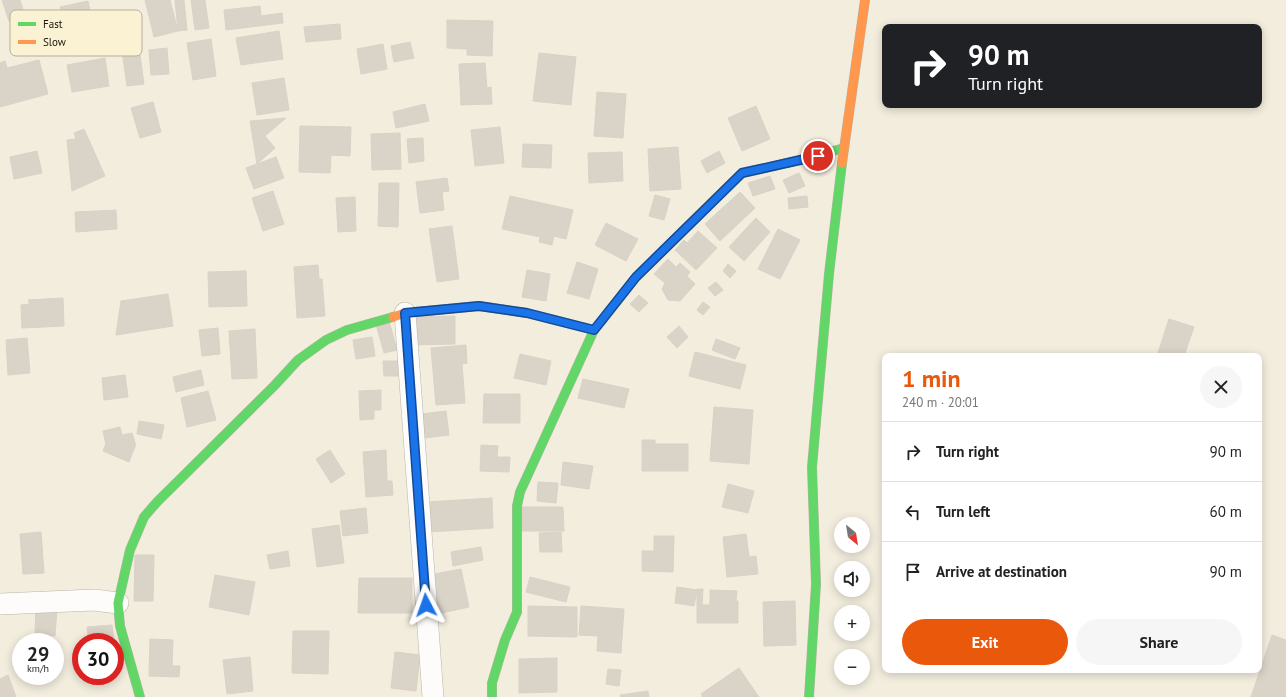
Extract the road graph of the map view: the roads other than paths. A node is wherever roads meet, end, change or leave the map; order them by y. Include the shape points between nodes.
1 (865, 0) edge
2 (844, 148) junction
3 (405, 313) junction
4 (594, 330) junction
5 (118, 603) junction
6 (0, 604) edge
7 (140, 697) edge
8 (433, 697) edge
9 (492, 697) edge
10 (809, 697) edge

1 - 2 street
2 - 4 street via 742,173 636,277
2 - 10 street via 829,274 812,467 816,584
3 - 4 street via 479,306 527,313
3 - 5 street via 347,330 326,340 298,360 157,502 144,516 130,550
3 - 8 street
4 - 9 street via 520,492 517,506 517,612 505,640 492,683
5 - 6 street via 94,600
5 - 7 street via 120,626

